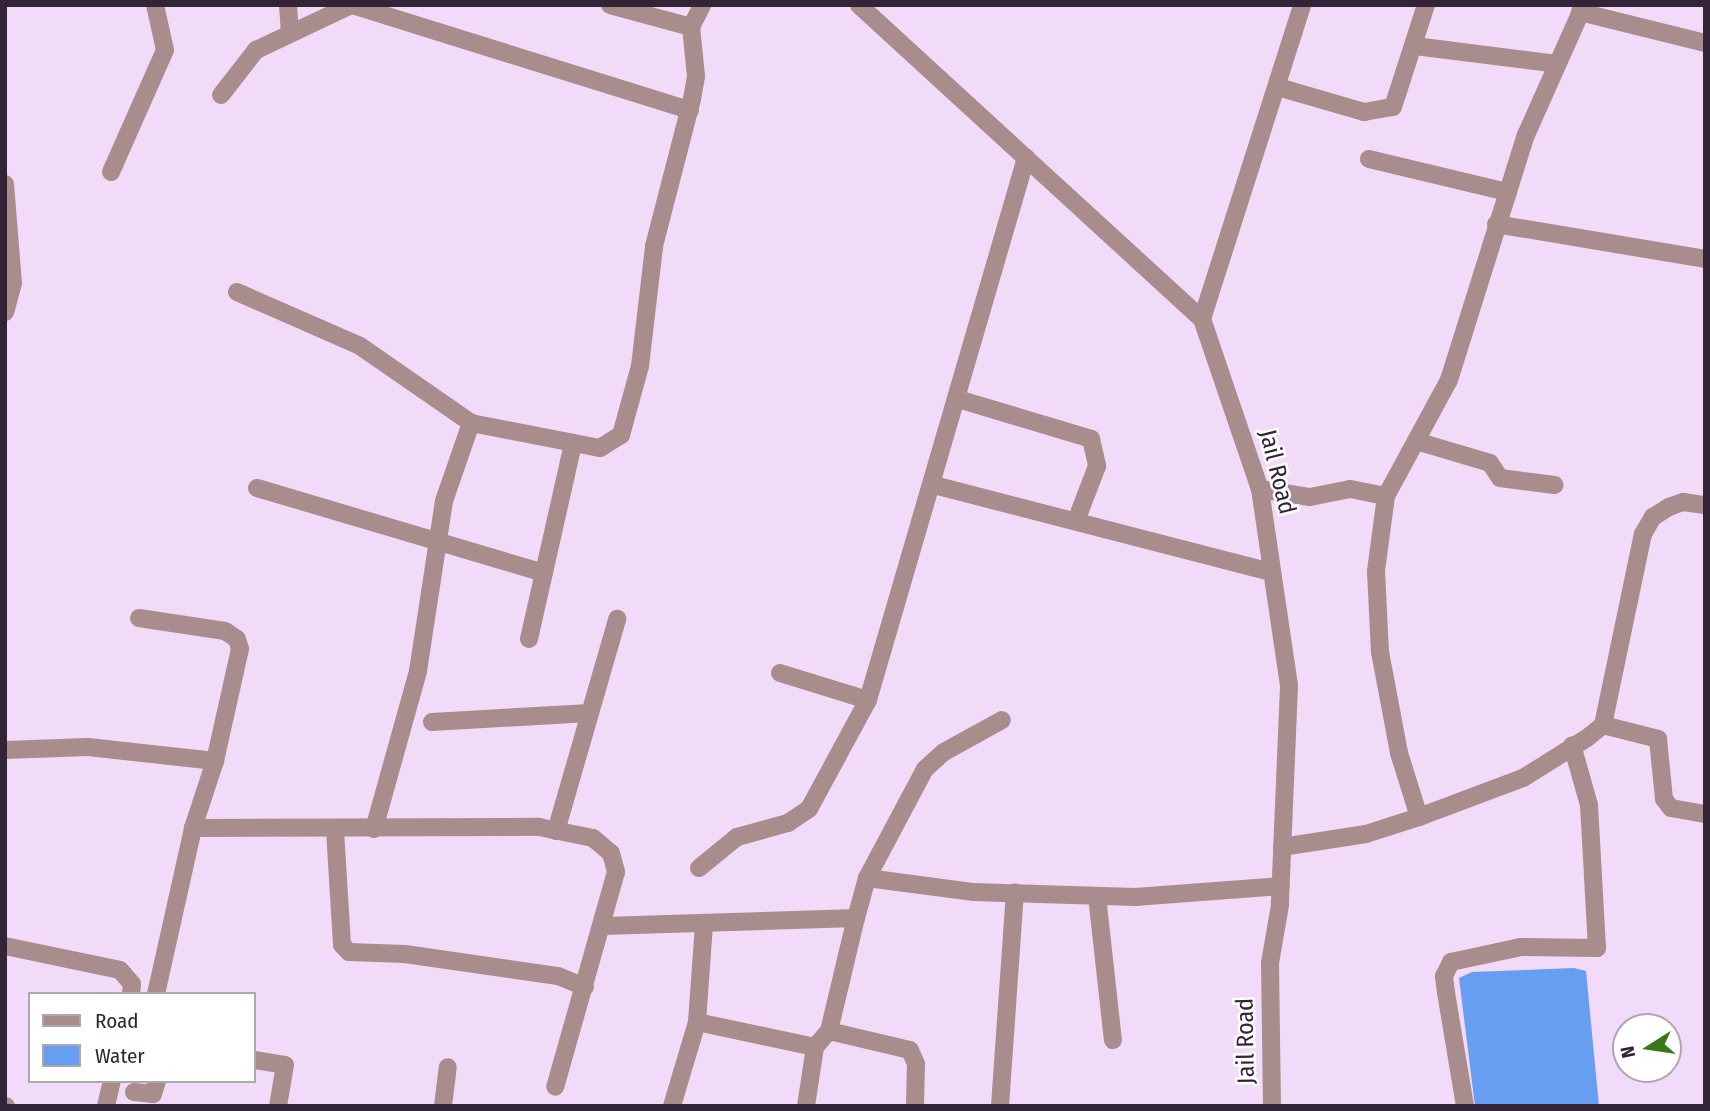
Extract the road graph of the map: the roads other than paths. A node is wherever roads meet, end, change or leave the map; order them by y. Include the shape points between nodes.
1 (155, 5) edge
2 (288, 5) edge
3 (352, 5) edge
4 (610, 5) edge
5 (702, 5) edge
6 (1302, 5) edge
7 (1426, 5) edge
8 (865, 8) edge
9 (1582, 9) edge
10 (691, 27) junction
11 (290, 32) junction
12 (1705, 43) edge
13 (1415, 46) junction
14 (1557, 64) junction
15 (1278, 87) junction
16 (221, 95) dead end
17 (690, 110) junction
18 (1026, 158) junction
19 (1369, 159) dead end
20 (111, 172) dead end
21 (5, 184) edge
22 (1508, 192) junction
23 (1496, 224) junction
24 (1705, 259) edge
25 (236, 292) dead end
26 (5, 312) edge
27 (1202, 319) junction
28 (958, 400) junction
29 (471, 423) junction
30 (1416, 441) junction
31 (573, 443) junction
32 (934, 485) junction
33 (1555, 485) dead end
34 (257, 488) dead end
35 (1260, 489) junction
36 (1385, 496) junction
37 (1705, 505) edge
38 (1076, 521) junction
39 (435, 543) junction
40 (1272, 572) junction
41 (544, 573) junction
42 (139, 618) dead end
43 (617, 619) dead end
44 (529, 639) dead end
45 (780, 673) dead end
46 (869, 700) junction
47 (590, 713) junction
48 (1002, 720) dead end
49 (432, 722) dead end
50 (1602, 725) junction
51 (1572, 745) junction
52 (5, 750) edge
53 (215, 761) junction
54 (1705, 814) edge
55 (1419, 817) junction
56 (193, 828) junction
57 (374, 829) junction
58 (335, 830) junction
59 (556, 831) junction
60 (1282, 847) junction
61 (699, 868) dead end
62 (867, 878) junction
63 (1281, 886) junction
64 (1015, 893) junction
65 (1097, 896) junction
66 (856, 918) junction
67 (704, 924) junction
68 (603, 926) junction
69 (5, 946) edge
70 (586, 987) junction
71 (131, 992) edge
72 (156, 992) edge
73 (697, 1022) junction
74 (829, 1031) junction
75 (1113, 1040) dead end
76 (815, 1047) junction
77 (256, 1060) edge
78 (448, 1067) dead end
79 (112, 1083) edge
80 (156, 1083) edge
81 (555, 1087) dead end
82 (133, 1093) edge
83 (106, 1106) edge
84 (278, 1106) edge
85 (443, 1106) edge
86 (672, 1106) edge
87 (806, 1106) edge
88 (915, 1106) edge
89 (1000, 1106) edge
90 (1272, 1106) edge
91 (1465, 1106) edge

1 - 20 street via 165,50
2 - 11 street
3 - 11 street
3 - 17 street
4 - 10 street
5 - 10 street
6 - 15 street
7 - 13 street
8 - 18 street, Jail Road
9 - 12 street
9 - 14 street
10 - 17 street via 696,76
11 - 16 street via 256,50
13 - 14 street
13 - 15 street via 1401,95 1380,113
14 - 22 street
15 - 27 street
17 - 31 street via 654,246 639,366 625,425 612,445
18 - 27 street, Jail Road
18 - 28 street
19 - 22 street
21 - 26 street via 13,283
22 - 23 street
23 - 24 street
23 - 30 street via 1449,380
25 - 29 street via 359,346
27 - 35 street, Jail Road
28 - 32 street
28 - 38 street via 1091,439 1097,466
29 - 31 street
29 - 39 street
30 - 33 street via 1490,463 1500,478
30 - 36 street
31 - 41 street
32 - 38 street
32 - 46 street
34 - 39 street
35 - 36 street via 1310,497 1350,489
35 - 40 street, Jail Road
36 - 55 street via 1376,571 1380,652 1399,753
37 - 50 street via 1683,502 1669,507 1653,517 1643,534
38 - 40 street
39 - 41 street
39 - 57 street via 418,671
40 - 60 street, Jail Road via 1290,686
41 - 44 street
42 - 53 street via 225,631 237,639 240,649
43 - 47 street
45 - 46 street
46 - 61 street via 809,808 788,823 737,837
47 - 49 street
47 - 59 street
48 - 62 street via 944,752 925,769
50 - 51 street
50 - 54 street via 1658,739 1664,799 1671,808
51 - 55 street via 1523,778
51 - 91 street via 1589,805 1597,948 1521,947 1451,962 1444,976
52 - 53 street via 88,747
53 - 56 street
55 - 60 street via 1366,834
56 - 58 street
56 - 72 street
57 - 58 street
57 - 59 street
58 - 70 street via 342,945 349,952 405,954 558,976
59 - 68 street via 593,838 615,861
60 - 63 street, Jail Road
62 - 64 street
62 - 66 street
63 - 65 street
63 - 90 street, Jail Road via 1270,963
64 - 65 street
64 - 89 street
65 - 75 street
66 - 67 street
66 - 74 street
67 - 68 street
67 - 73 street
68 - 70 street
69 - 71 street via 120,970 132,984
70 - 81 street
73 - 76 street
73 - 86 street
74 - 76 street
74 - 88 street via 910,1050 916,1064
76 - 87 street
77 - 84 street via 285,1065
78 - 85 street
79 - 83 street
80 - 82 street via 153,1094

